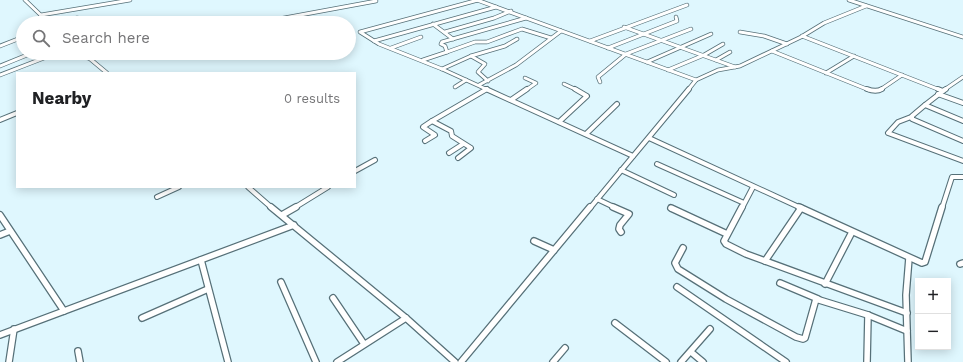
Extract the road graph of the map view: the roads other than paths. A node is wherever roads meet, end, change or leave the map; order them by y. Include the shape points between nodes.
1 (25, 0) edge
2 (130, 0) edge
3 (478, 0) edge
4 (848, 0) edge
5 (376, 1) edge
6 (484, 1) edge
7 (687, 5) dead end
8 (497, 6) junction
9 (866, 6) junction
10 (511, 12) junction
11 (41, 15) joint
12 (295, 16) edge
13 (676, 17) dead end
14 (526, 18) junction
15 (433, 24) junction
16 (624, 27) junction
17 (691, 29) dead end
18 (561, 31) junction
19 (445, 32) junction
20 (740, 32) dead end
21 (643, 34) junction
22 (710, 34) dead end
23 (802, 36) junction
24 (421, 37) dead end
25 (963, 37) edge
26 (551, 38) junction
27 (453, 39) junction
28 (517, 39) dead end
29 (16, 40) edge
30 (662, 40) junction
31 (374, 41) junction
32 (590, 41) junction
33 (723, 44) dead end
34 (787, 44) junction
35 (0, 46) edge
36 (683, 47) junction
37 (391, 48) junction
38 (608, 48) junction
39 (772, 51) junction
40 (447, 52) junction
41 (730, 52) dead end
42 (626, 54) junction
43 (704, 55) junction
44 (471, 56) junction
45 (854, 56) junction
46 (16, 60) edge
47 (40, 60) edge
48 (91, 60) edge
49 (423, 60) junction
50 (716, 60) junction
51 (647, 62) junction
52 (0, 66) edge
53 (736, 67) junction
54 (442, 68) junction
55 (668, 70) junction
56 (107, 72) edge
57 (826, 73) junction
58 (0, 75) edge
59 (902, 75) junction
60 (963, 77) edge
61 (525, 78) dead end
62 (466, 80) junction
63 (696, 80) junction
64 (488, 81) junction
65 (956, 81) junction
66 (600, 82) dead end
67 (564, 84) dead end
68 (963, 84) edge
69 (479, 85) junction
70 (455, 87) dead end
71 (487, 89) junction
72 (943, 91) junction
73 (938, 94) junction
74 (511, 100) junction
75 (617, 104) dead end
76 (963, 104) edge
77 (925, 106) junction
78 (16, 113) edge
79 (911, 117) junction
80 (0, 120) edge
81 (432, 121) junction
82 (963, 121) edge
83 (559, 122) junction
84 (586, 134) junction
85 (648, 138) junction
86 (425, 141) dead end
87 (963, 141) edge
88 (463, 144) junction
89 (449, 153) dead end
90 (633, 156) junction
91 (458, 158) dead end
92 (375, 160) dead end
93 (963, 161) edge
94 (657, 164) dead end
95 (356, 170) edge
96 (621, 170) junction
97 (963, 177) edge
98 (753, 187) junction
99 (177, 188) edge
100 (249, 188) edge
101 (326, 188) edge
102 (674, 195) dead end
103 (157, 197) dead end
104 (597, 199) junction
105 (744, 203) junction
106 (671, 208) dead end
107 (801, 208) junction
108 (0, 215) edge
109 (282, 215) junction
110 (294, 226) junction
111 (10, 231) junction
112 (621, 232) dead end
113 (852, 232) junction
114 (727, 234) junction
115 (0, 235) edge
116 (534, 241) dead end
117 (683, 248) dead end
118 (554, 250) junction
119 (909, 258) junction
120 (201, 260) junction
121 (765, 261) junction
122 (281, 282) dead end
123 (780, 283) dead end
124 (825, 284) junction
125 (677, 287) dead end
126 (208, 289) junction
127 (332, 298) dead end
128 (818, 299) junction
129 (64, 311) junction
130 (907, 313) junction
131 (868, 316) junction
132 (142, 318) dead end
133 (406, 318) junction
134 (615, 323) dead end
135 (14, 329) junction
136 (710, 329) dead end
137 (907, 332) junction
138 (0, 335) edge
139 (364, 344) junction
140 (565, 348) dead end
141 (78, 351) dead end
142 (691, 352) junction
143 (452, 361) edge
144 (9, 362) edge
145 (80, 362) edge
146 (228, 362) edge
147 (316, 362) edge
148 (337, 362) edge
149 (461, 362) edge
150 (553, 362) edge
151 (666, 362) edge
152 (681, 362) edge
153 (703, 362) edge
154 (786, 362) edge
155 (867, 362) edge
156 (908, 362) edge

1 - 11 street
2 - 11 street
3 - 6 street
3 - 31 street via 360,32
4 - 9 street
5 - 12 street
6 - 8 street
7 - 16 street
8 - 10 street
8 - 15 street
9 - 23 street
9 - 25 street
10 - 14 street
10 - 19 street
13 - 21 street via 677,21
14 - 18 street
14 - 27 street
15 - 19 street
15 - 31 street
16 - 21 street
16 - 32 street
17 - 30 street
18 - 26 street
18 - 32 street
19 - 27 street
20 - 34 street via 764,36
21 - 30 street
21 - 38 street
22 - 36 street
23 - 34 street
23 - 45 street
24 - 37 street
26 - 40 street via 520,30
26 - 64 street via 516,65
27 - 40 street via 441,43
28 - 44 street via 505,46
29 - 35 street
30 - 36 street
30 - 42 street
31 - 37 street
32 - 38 street
33 - 43 street
34 - 39 street
36 - 43 street
36 - 51 street
37 - 49 street
38 - 42 street
39 - 53 street
39 - 57 street
40 - 49 street
41 - 50 street
42 - 51 street
42 - 66 street via 598,77
43 - 50 street
43 - 55 street
44 - 54 street
44 - 64 street via 485,64 478,72
45 - 57 street
45 - 59 street
46 - 52 street
47 - 58 street
48 - 56 street
49 - 54 street
50 - 53 street
51 - 55 street
53 - 63 street via 718,70
54 - 62 street
55 - 63 street
57 - 59 street via 876,92
59 - 72 street
60 - 65 street
61 - 74 street via 535,84
62 - 69 street
62 - 70 street
63 - 85 street
64 - 69 street
65 - 68 street
65 - 72 street
67 - 83 street via 587,96
69 - 71 street
71 - 74 street
71 - 81 street
72 - 73 street
73 - 76 street
73 - 77 street
74 - 83 street
75 - 84 street
77 - 79 street
77 - 82 street
78 - 80 street
79 - 87 street
79 - 93 street via 895,124 888,133
81 - 86 street via 423,127 435,135
81 - 88 street via 451,131 452,136
83 - 84 street
84 - 90 street
85 - 90 street
85 - 98 street
88 - 89 street
88 - 91 street via 470,149
90 - 96 street
92 - 95 street
94 - 105 street
96 - 102 street
96 - 104 street
97 - 119 street via 956,176 951,179 925,262
98 - 105 street
98 - 107 street
99 - 103 street
100 - 109 street
101 - 109 street
104 - 112 street via 629,214 620,225
104 - 118 street
105 - 114 street
106 - 114 street
107 - 113 street
107 - 121 street
108 - 111 street
109 - 110 street
110 - 120 street
110 - 133 street
111 - 115 street
111 - 129 street
113 - 119 street
113 - 124 street
114 - 121 street via 724,241 729,246
116 - 118 street
117 - 128 street via 675,263 678,268 796,337 805,338
118 - 149 street
119 - 130 street
120 - 126 street
120 - 129 street
121 - 124 street
122 - 147 street
123 - 128 street
124 - 130 street
125 - 154 street via 738,326
126 - 132 street
126 - 146 street
127 - 139 street
128 - 131 street
129 - 135 street
130 - 137 street
131 - 137 street
131 - 155 street
133 - 139 street
133 - 143 street
134 - 151 street
135 - 138 street
135 - 144 street
136 - 142 street
137 - 156 street
139 - 148 street
140 - 150 street
141 - 145 street
142 - 152 street
142 - 153 street

